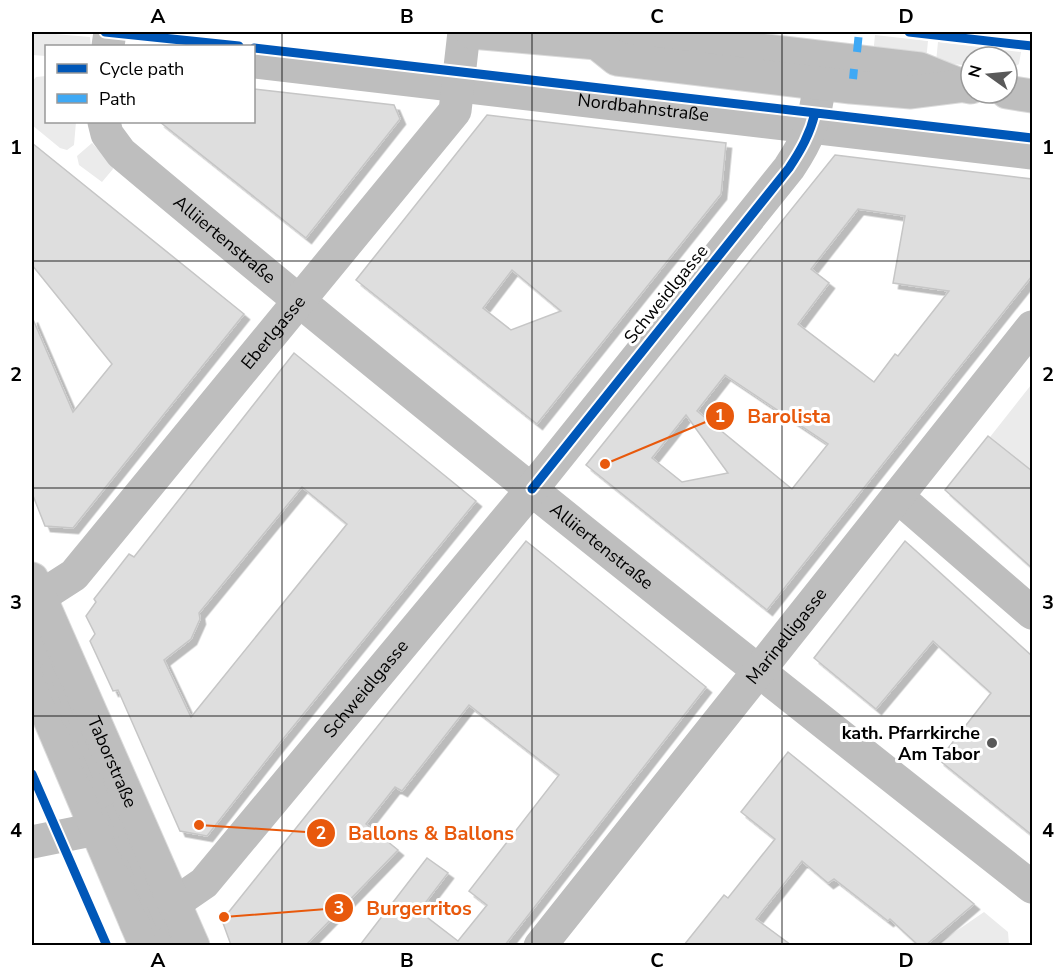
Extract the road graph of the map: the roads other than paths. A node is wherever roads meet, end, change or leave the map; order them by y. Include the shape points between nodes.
1 (464, 32) edge
2 (471, 32) edge
3 (597, 43) junction
4 (255, 62) edge
5 (820, 83) junction
6 (959, 83) edge
7 (458, 85) junction
8 (959, 87) edge
9 (104, 123) edge
10 (812, 127) junction
11 (1032, 153) edge
12 (298, 302) junction
13 (1029, 337) edge
14 (532, 489) junction
15 (898, 497) junction
16 (34, 593) edge
17 (1032, 613) edge
18 (32, 634) edge
19 (760, 672) junction
20 (32, 677) edge
21 (114, 821) junction
22 (32, 842) edge
23 (1032, 887) edge
24 (153, 921) edge
25 (168, 945) edge
26 (193, 945) edge
27 (540, 945) edge

1 - 7 street, Eberlgasse
2 - 3 street
3 - 5 street via 617,59
3 - 6 street via 622,34 920,69
4 - 7 street, Nordbahnstraße
5 - 8 street via 911,92
5 - 10 street, Schweidlgasse
7 - 10 street, Nordbahnstraße
7 - 12 street, Eberlgasse via 455,111
9 - 12 street, Alliiertenstraße via 107,134 122,153
10 - 11 street, Nordbahnstraße
10 - 14 street, Schweidlgasse via 789,168
12 - 14 street, Alliiertenstraße
12 - 16 street, Eberlgasse via 74,575
13 - 15 street, Marinelligasse
14 - 19 street, Alliiertenstraße
14 - 24 street, Schweidlgasse via 204,883
15 - 17 street
15 - 19 street, Marinelligasse
16 - 21 street, Taborstraße
18 - 21 street, Taborstraße
19 - 23 street, Alliiertenstraße
19 - 27 street, Marinelligasse
20 - 21 street, Taborstraße
21 - 22 street
21 - 24 street, Taborstraße
21 - 24 street, Taborstraße
24 - 25 street, Taborstraße
24 - 26 street, Taborstraße

